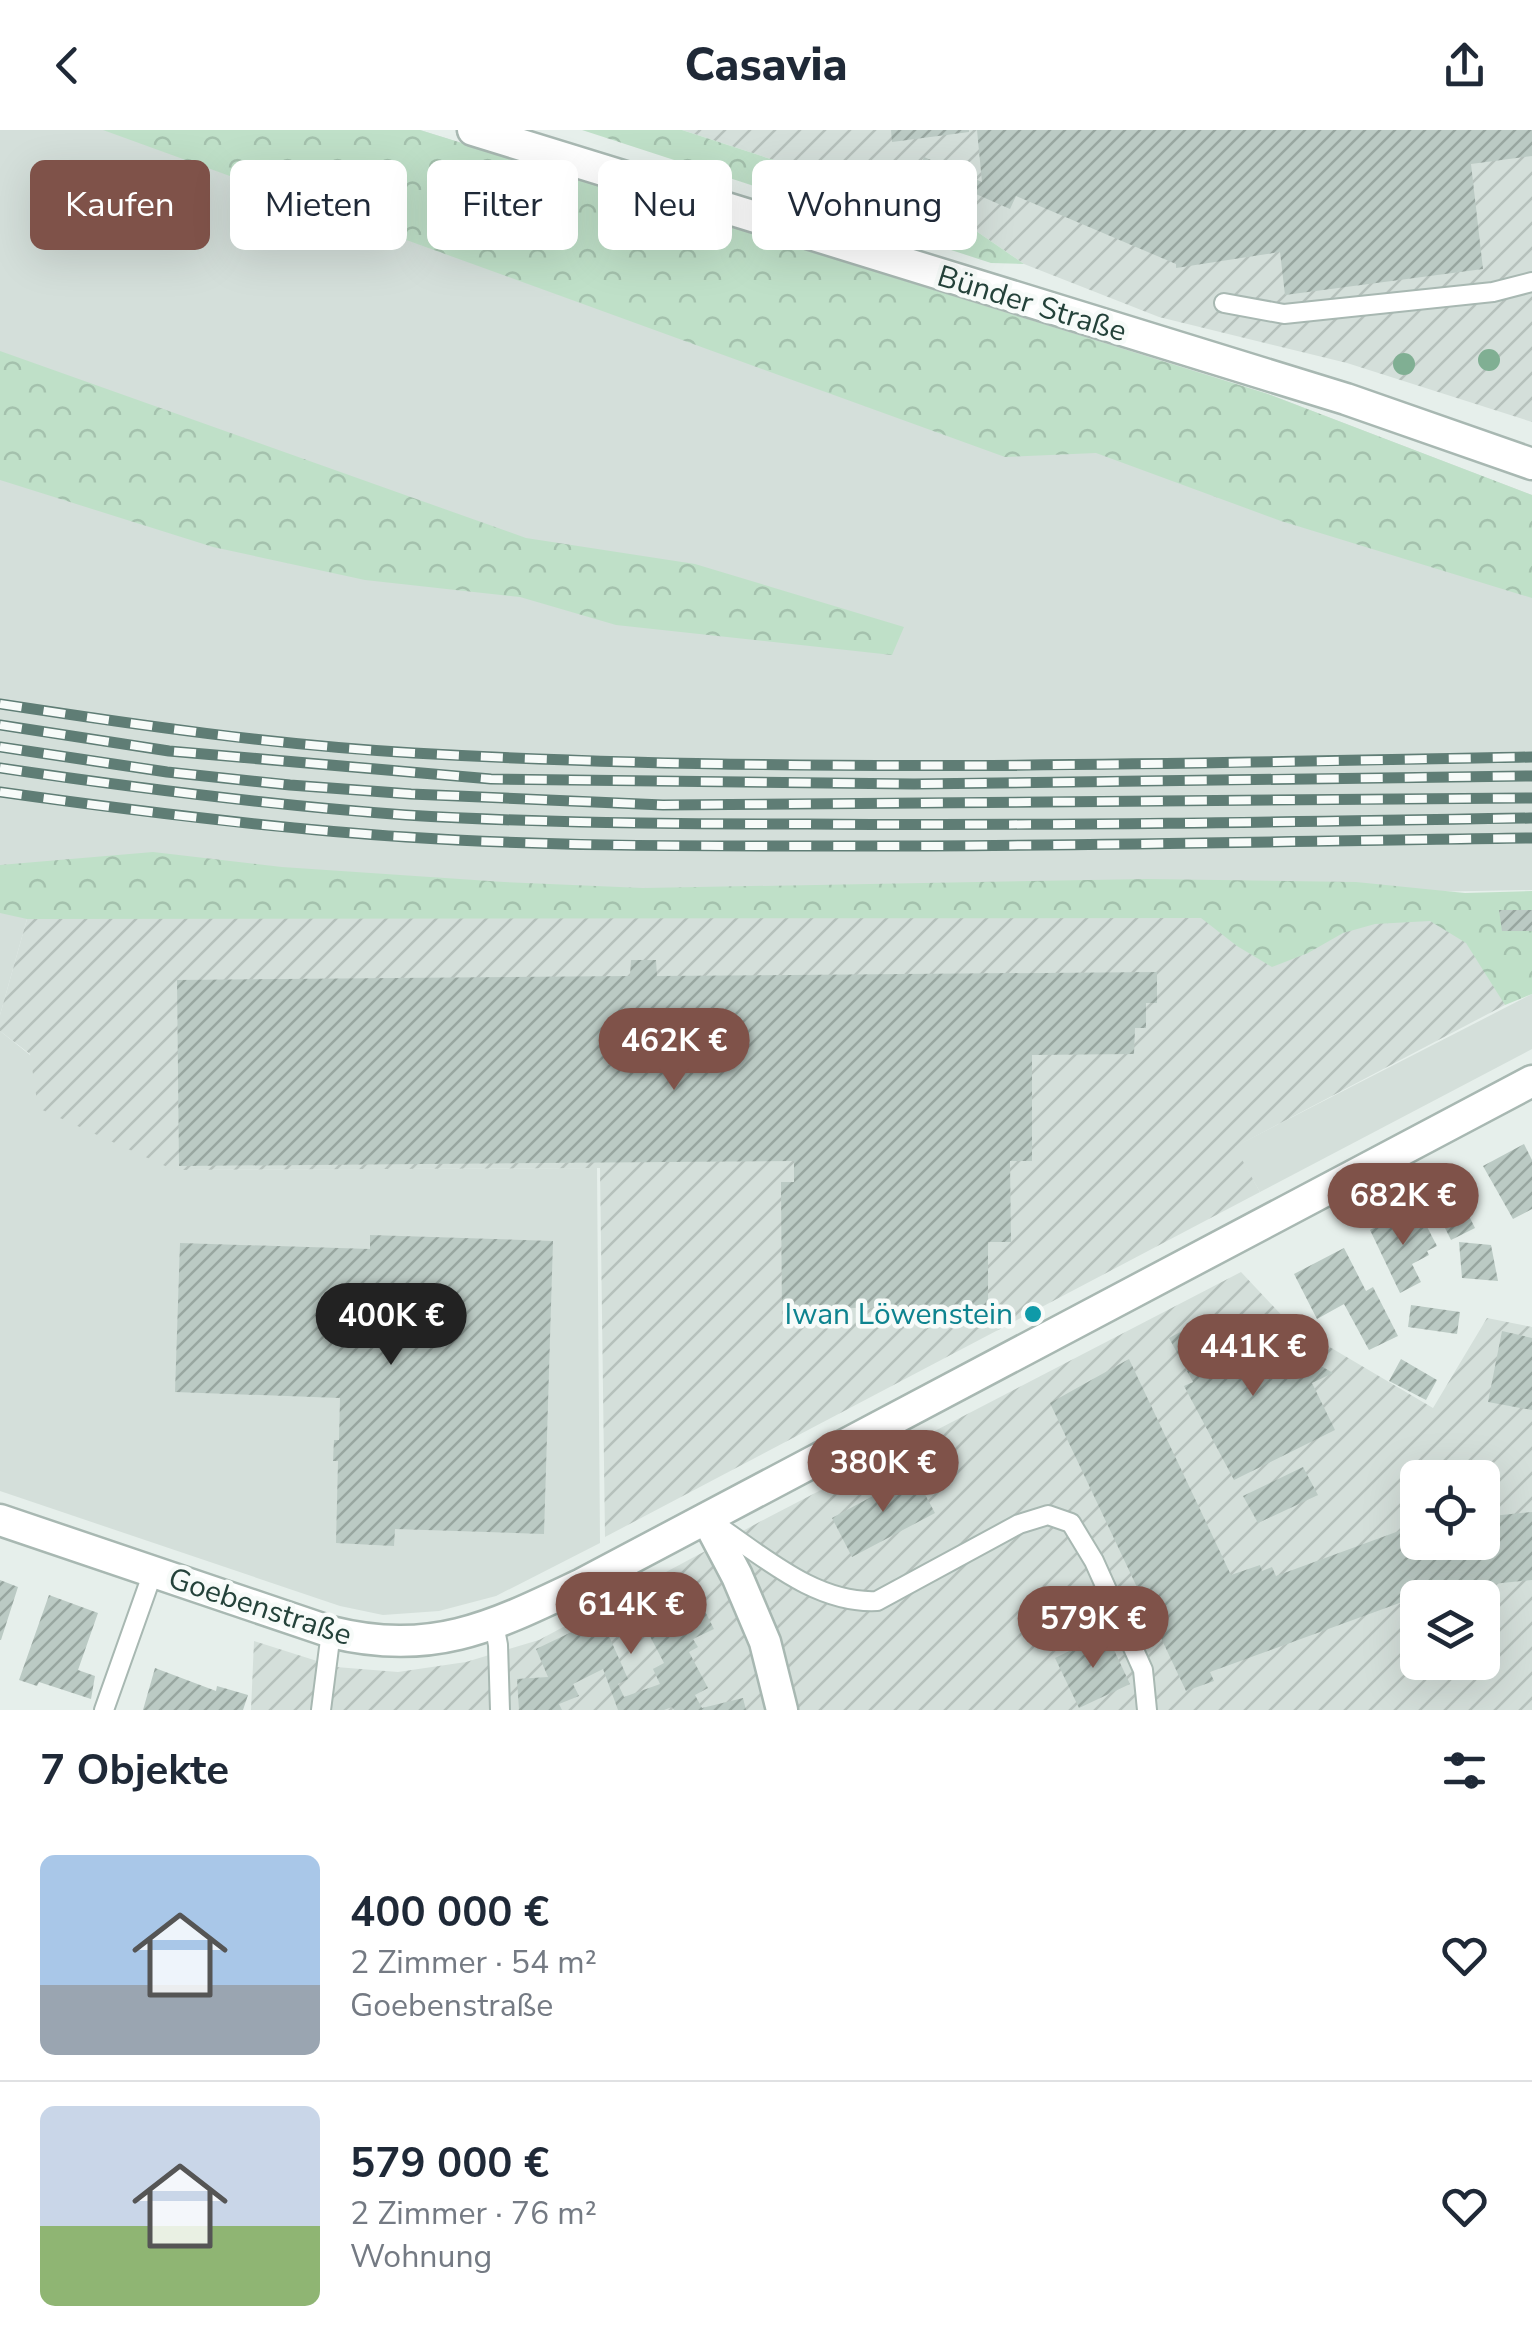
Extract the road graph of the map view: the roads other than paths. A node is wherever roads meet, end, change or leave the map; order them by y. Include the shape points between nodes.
1 (473, 130) edge
2 (1532, 282) edge
3 (1224, 303) dead end
4 (1532, 464) edge
5 (1532, 1080) edge
6 (708, 1519) junction
7 (0, 1520) edge
8 (153, 1572) junction
9 (494, 1624) junction
10 (331, 1632) junction
11 (104, 1710) edge
12 (321, 1710) edge
13 (500, 1710) edge
14 (782, 1710) edge
15 (1147, 1710) edge

1 - 4 street, Bünder Straße via 1346,399
2 - 3 lane via 1284,314
5 - 6 street, Goebenstraße
6 - 9 street, Goebenstraße
6 - 14 street via 765,1642
6 - 15 lane via 812,1588 851,1602 877,1601 1019,1524 1048,1514 1070,1523 1143,1670
7 - 8 street, Goebenstraße
8 - 10 street, Goebenstraße
8 - 11 lane
9 - 10 street, Goebenstraße via 414,1642
9 - 13 lane
10 - 12 lane

